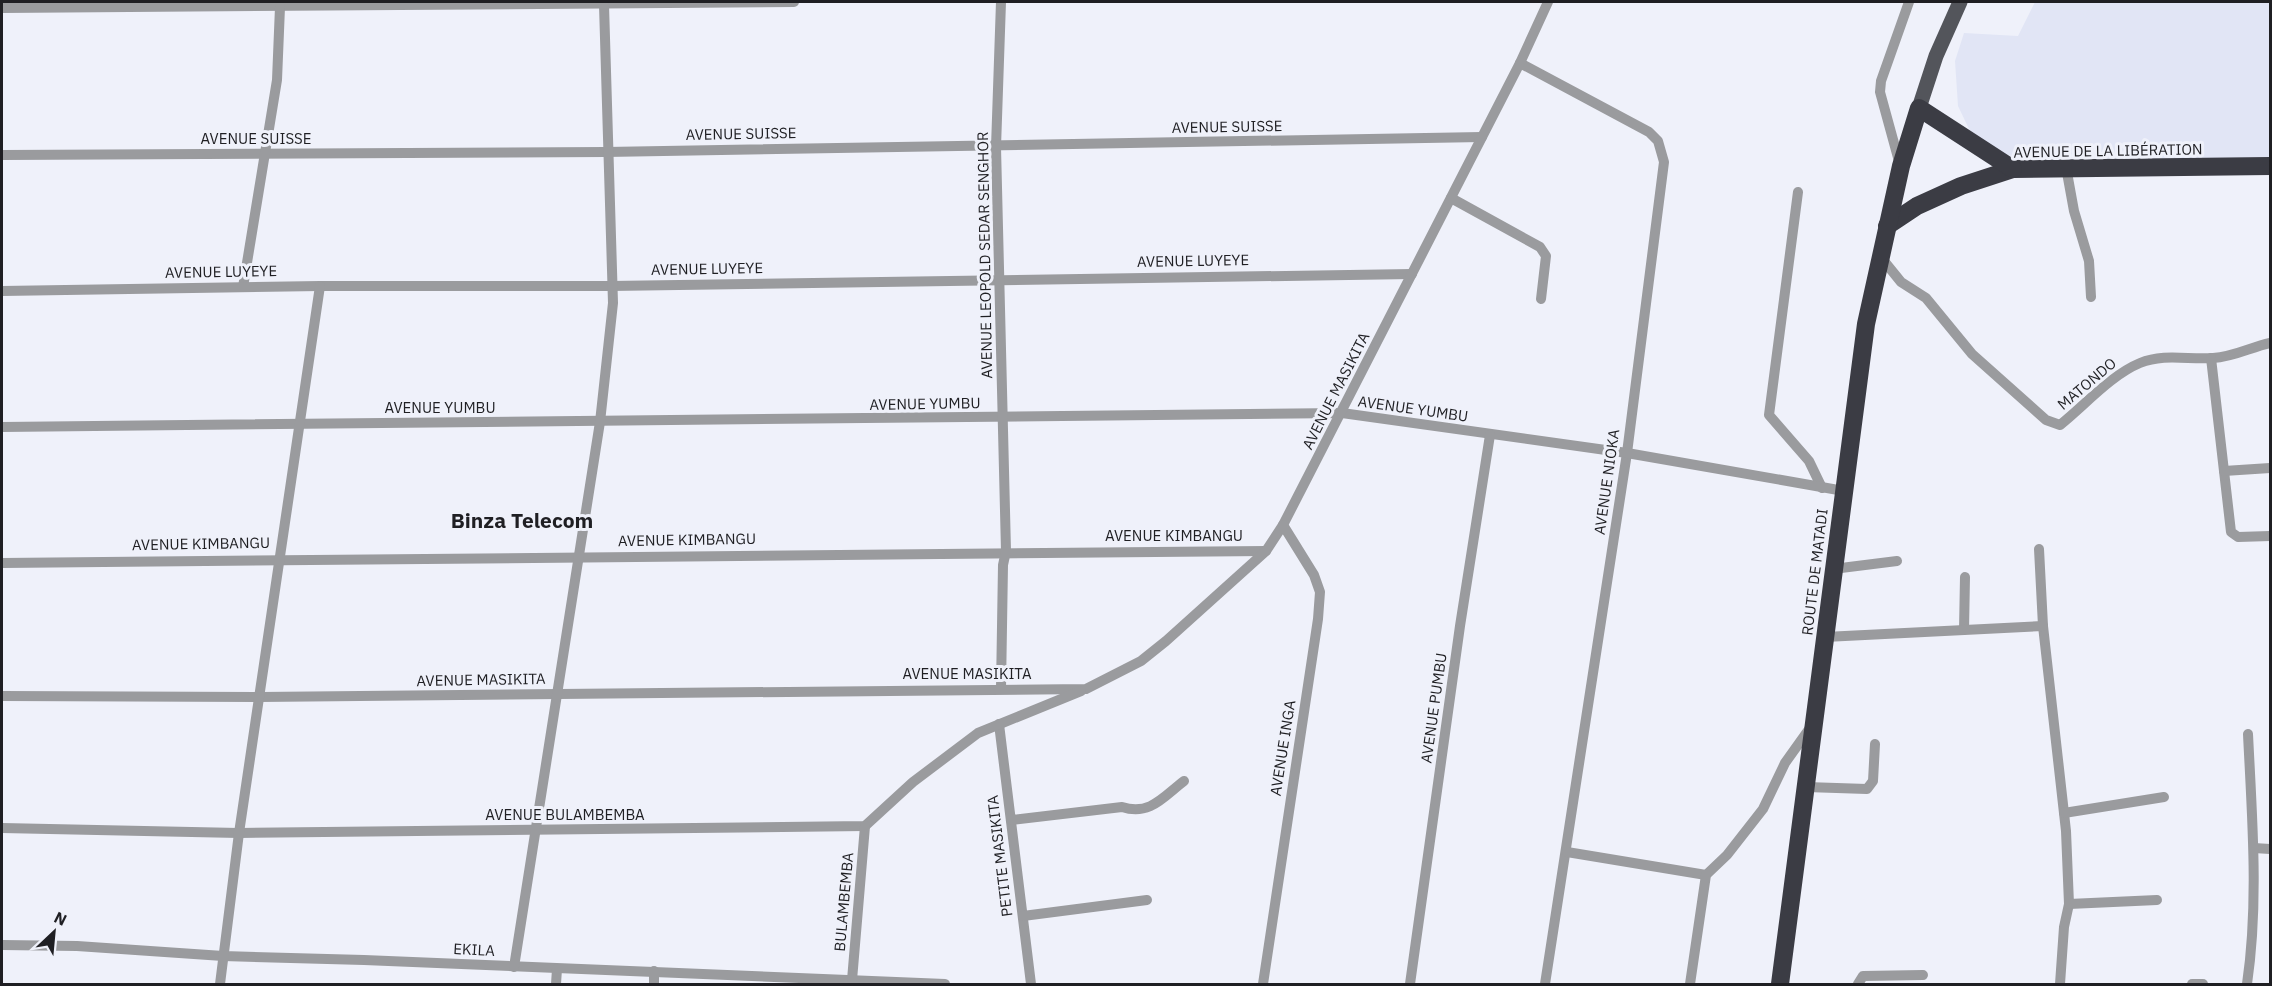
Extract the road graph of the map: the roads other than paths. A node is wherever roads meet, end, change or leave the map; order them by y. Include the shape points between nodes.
1 (462, 2) edge
2 (794, 2) edge
3 (1001, 2) edge
4 (1548, 2) edge
5 (1909, 2) edge
6 (1960, 2) edge
7 (256, 4) edge
8 (604, 5) junction
9 (280, 7) junction
10 (2, 8) edge
11 (1520, 63) junction
12 (1919, 108) junction
13 (1482, 137) junction
14 (996, 147) junction
15 (606, 152) junction
16 (263, 154) junction
17 (2, 155) edge
18 (1900, 166) junction
19 (2271, 166) edge
20 (2066, 167) junction
21 (2013, 169) junction
22 (1798, 192) dead end
23 (1450, 198) junction
24 (1887, 226) junction
25 (1880, 256) junction
26 (1412, 274) junction
27 (1002, 278) junction
28 (320, 286) junction
29 (610, 286) junction
30 (243, 287) junction
31 (2, 291) edge
32 (2091, 297) dead end
33 (1541, 299) dead end
34 (2271, 343) edge
35 (2211, 358) junction
36 (1342, 413) junction
37 (1003, 418) junction
38 (600, 422) junction
39 (298, 424) junction
40 (2, 427) edge
41 (1490, 435) junction
42 (1627, 453) junction
43 (2271, 468) edge
44 (2224, 471) junction
45 (1822, 488) junction
46 (1844, 491) junction
47 (1283, 525) junction
48 (2271, 536) edge
49 (2039, 549) dead end
50 (1006, 551) junction
51 (1266, 551) junction
52 (578, 556) junction
53 (278, 558) junction
54 (1897, 561) dead end
55 (2, 562) edge
56 (1833, 569) junction
57 (1965, 577) dead end
58 (2043, 626) junction
59 (1964, 630) junction
60 (1825, 637) junction
61 (1001, 688) junction
62 (1086, 689) junction
63 (555, 694) junction
64 (2, 696) edge
65 (260, 697) junction
66 (1814, 723) junction
67 (999, 724) junction
68 (2248, 734) dead end
69 (1875, 744) dead end
70 (1184, 781) dead end
71 (1806, 787) junction
72 (2164, 797) dead end
73 (2064, 813) junction
74 (1011, 820) junction
75 (865, 826) junction
76 (2, 828) edge
77 (534, 831) junction
78 (238, 832) junction
79 (2254, 848) junction
80 (2271, 849) edge
81 (1567, 852) junction
82 (1706, 875) junction
83 (1147, 900) dead end
84 (2157, 900) dead end
85 (2069, 904) junction
86 (1023, 916) junction
87 (2, 945) edge
88 (223, 956) junction
89 (514, 967) junction
90 (557, 969) junction
91 (654, 971) junction
92 (1923, 975) dead end
93 (751, 980) edge
94 (852, 980) junction
95 (888, 983) edge
96 (220, 984) edge
97 (556, 984) edge
98 (654, 984) edge
99 (945, 984) edge
100 (1031, 984) edge
101 (1263, 984) edge
102 (1410, 984) edge
103 (1545, 984) edge
104 (1690, 984) edge
105 (1780, 984) edge
106 (1858, 984) edge
107 (2060, 984) edge
108 (2192, 984) edge
109 (2203, 984) edge
110 (2247, 984) edge

1 - 8 street
1 - 9 street
2 - 8 street
3 - 14 street, AVENUE LEOPOLD SEDAR SENGHOR
4 - 11 street, AVENUE MASIKITA
5 - 18 street via 1880,92
6 - 12 main road
7 - 9 street
7 - 10 street
8 - 15 street
9 - 16 street via 277,80
11 - 13 street, AVENUE MASIKITA
11 - 42 street, AVENUE NIOKA via 1649,132 1663,151
12 - 18 highway, ROUTE DE MATADI
12 - 21 highway
13 - 14 street, AVENUE SUISSE
13 - 23 street, AVENUE MASIKITA
14 - 15 street, AVENUE SUISSE
14 - 27 street, AVENUE LEOPOLD SEDAR SENGHOR
15 - 16 street, AVENUE SUISSE
15 - 29 street
16 - 17 street, AVENUE SUISSE
16 - 30 street
18 - 24 highway, ROUTE DE MATADI
19 - 20 highway, AVENUE DE LA LIBÉRATION
20 - 21 highway, AVENUE DE LA LIBÉRATION
20 - 32 street via 2089,261
21 - 24 highway, AVENUE DE LA LIBÉRATION via 1917,206
22 - 45 street via 1769,415 1809,461
23 - 26 street, AVENUE MASIKITA
23 - 33 street via 1540,247 1546,256
24 - 25 highway, ROUTE DE MATADI
25 - 35 street, MATONDO via 1901,282 1926,298 1972,354 2046,420 2060,425 2128,368 2143,361 2183,356
25 - 46 highway, ROUTE DE MATADI via 1866,324
26 - 27 street, AVENUE LUYEYE
26 - 36 street, AVENUE MASIKITA
27 - 29 street, AVENUE LUYEYE
27 - 37 street, AVENUE LEOPOLD SEDAR SENGHOR
28 - 29 street, AVENUE LUYEYE
28 - 30 street, AVENUE LUYEYE
28 - 39 street
29 - 38 street via 613,303
30 - 31 street, AVENUE LUYEYE
34 - 35 street, MATONDO via 2233,356
35 - 44 street
36 - 37 street, AVENUE YUMBU
36 - 41 street, AVENUE YUMBU
36 - 47 street, AVENUE MASIKITA
37 - 38 street, AVENUE YUMBU
37 - 50 street, AVENUE LEOPOLD SEDAR SENGHOR
38 - 39 street, AVENUE YUMBU
38 - 52 street
39 - 40 street, AVENUE YUMBU
39 - 53 street
41 - 42 street, AVENUE YUMBU
41 - 102 street, AVENUE PUMBU
42 - 45 street, AVENUE YUMBU
42 - 81 street, AVENUE NIOKA
43 - 44 street
44 - 48 street via 2233,536
45 - 46 street, AVENUE YUMBU
46 - 56 highway, ROUTE DE MATADI
47 - 51 street, AVENUE MASIKITA
47 - 101 street, AVENUE INGA via 1320,592
49 - 58 street
50 - 51 street, AVENUE KIMBANGU
50 - 52 street, AVENUE KIMBANGU
50 - 61 street, AVENUE LEOPOLD SEDAR SENGHOR
51 - 62 street, AVENUE MASIKITA via 1142,661
52 - 53 street, AVENUE KIMBANGU
52 - 63 street
53 - 55 street, AVENUE KIMBANGU
53 - 65 street
54 - 56 street
56 - 60 highway, ROUTE DE MATADI
57 - 59 street
58 - 59 street
58 - 73 street
59 - 60 street
60 - 66 highway, ROUTE DE MATADI
61 - 62 street, AVENUE MASIKITA
61 - 63 street, AVENUE MASIKITA
62 - 67 street
63 - 65 street, AVENUE MASIKITA
63 - 77 street
64 - 65 street, AVENUE MASIKITA
65 - 78 street
66 - 71 highway, ROUTE DE MATADI
66 - 82 street via 1785,763 1763,809
67 - 74 street, PETITE MASIKITA
67 - 75 street via 978,733 947,755
68 - 79 street
69 - 71 street via 1870,786
70 - 74 street via 1147,810 1122,807
71 - 105 highway, ROUTE DE MATADI
72 - 73 street
73 - 85 street
74 - 86 street, PETITE MASIKITA
75 - 77 street, AVENUE BULAMBEMBA
75 - 94 street, BULAMBEMBA
76 - 78 street, AVENUE BULAMBEMBA
77 - 78 street, AVENUE BULAMBEMBA
77 - 89 street
78 - 88 street
79 - 80 street
79 - 110 street via 2252,948
81 - 82 street
81 - 103 street, AVENUE NIOKA
82 - 104 street
83 - 86 street
84 - 85 street
85 - 107 street
86 - 100 street, PETITE MASIKITA
87 - 88 street, EKILA
88 - 89 street, EKILA
88 - 96 street
89 - 90 street, EKILA
90 - 91 street, EKILA
90 - 97 street
91 - 93 street, EKILA
91 - 98 street
92 - 106 street via 1863,976
93 - 94 street, EKILA
94 - 95 street, EKILA
95 - 99 street, EKILA
108 - 109 street

